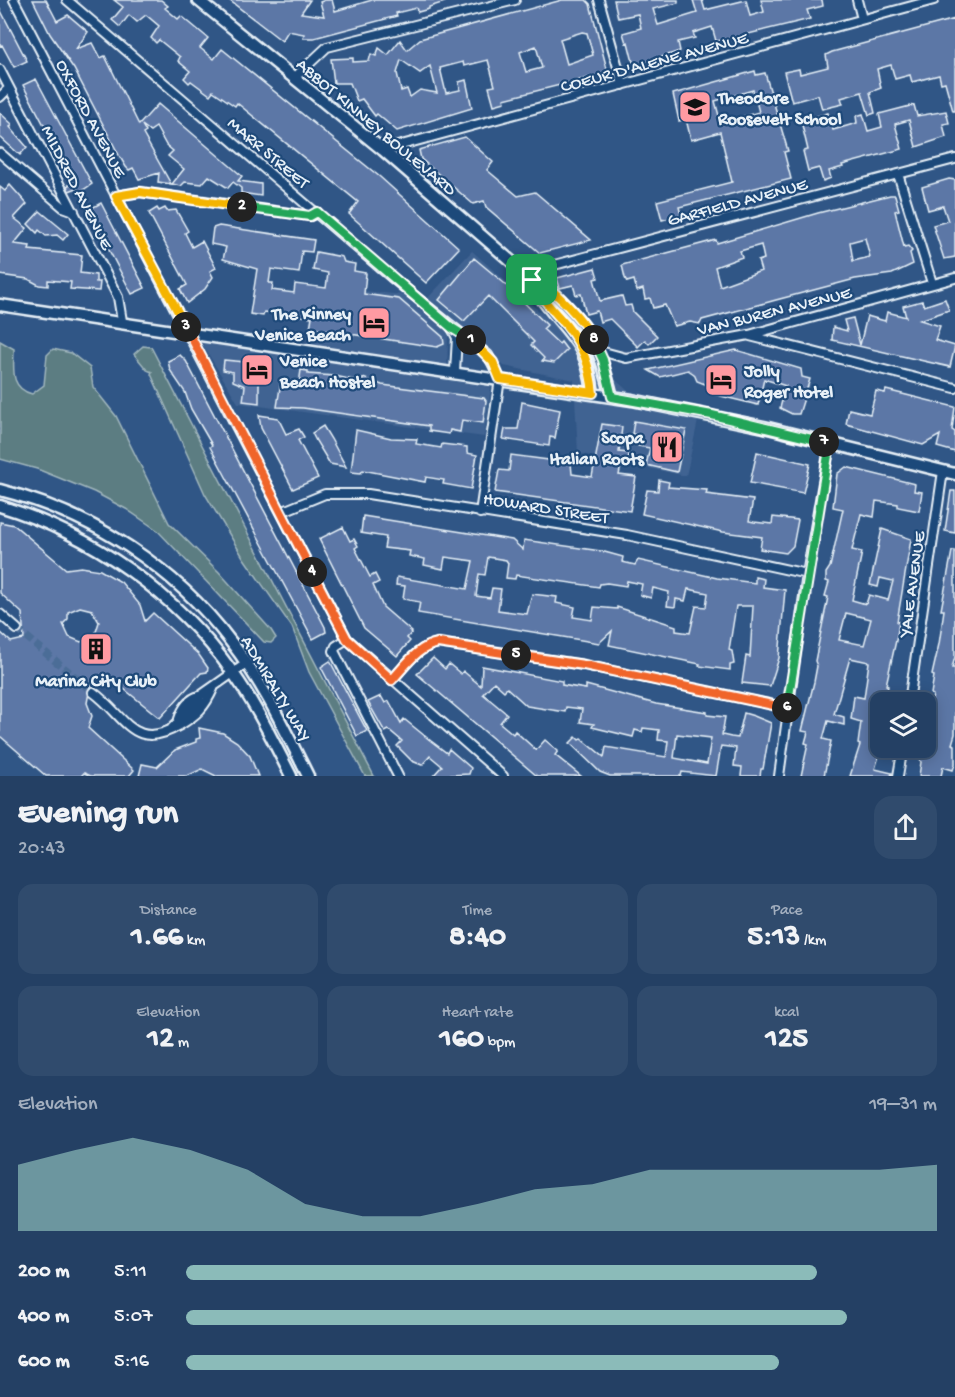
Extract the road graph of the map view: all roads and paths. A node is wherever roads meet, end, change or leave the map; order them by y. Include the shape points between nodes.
1 (14, 0) edge
2 (67, 0) edge
3 (198, 0) edge
4 (515, 0) edge
5 (599, 0) edge
6 (857, 0) edge
7 (934, 0) edge
8 (862, 19) junction
9 (0, 69) edge
10 (294, 78) junction
11 (622, 85) junction
12 (9, 88) junction
13 (0, 97) edge
14 (383, 150) junction
15 (0, 153) edge
16 (955, 159) edge
17 (898, 174) junction
18 (116, 196) junction
19 (74, 211) junction
20 (317, 212) junction
21 (530, 278) junction
22 (955, 278) edge
23 (932, 283) junction
24 (0, 305) edge
25 (122, 321) junction
26 (452, 328) junction
27 (188, 331) junction
28 (749, 335) junction
29 (600, 351) junction
30 (455, 371) junction
31 (500, 379) junction
32 (955, 388) edge
33 (593, 393) junction
34 (612, 397) junction
35 (830, 443) junction
36 (943, 471) junction
37 (955, 474) edge
38 (0, 490) edge
39 (0, 506) edge
40 (281, 512) junction
41 (480, 513) junction
42 (807, 574) junction
43 (0, 614) edge
44 (17, 629) tunnel mouth
45 (347, 639) junction
46 (247, 663) junction
47 (234, 673) junction
48 (392, 680) junction
49 (213, 689) junction
50 (93, 692) tunnel mouth
51 (910, 692) edge
52 (788, 708) junction
53 (169, 732) junction
54 (901, 758) edge
55 (500, 775) edge
56 (291, 776) edge
57 (308, 776) edge
58 (398, 776) edge
59 (779, 776) edge
60 (898, 776) edge

1 - 18 street, OXFORD AVENUE
2 - 20 street, MARR STREET
3 - 10 street, ABBOT KINNEY BOULEVARD
4 - 10 street via 327,47
5 - 11 street
6 - 8 street
7 - 8 street, COEUR D'ALENE AVENUE
8 - 11 street, COEUR D'ALENE AVENUE
9 - 12 street, MILDRED AVENUE
10 - 14 street, ABBOT KINNEY BOULEVARD
11 - 14 street, COEUR D'ALENE AVENUE
12 - 13 street
12 - 19 street, MILDRED AVENUE
14 - 21 street, ABBOT KINNEY BOULEVARD
15 - 19 street via 63,207
16 - 17 street, GARFIELD AVENUE
17 - 21 street, GARFIELD AVENUE via 543,268
17 - 23 street
18 - 20 street via 140,192 310,216
18 - 27 street, OXFORD AVENUE
19 - 25 street, MILDRED AVENUE via 118,297
20 - 26 street, MARR STREET
21 - 29 street, ABBOT KINNEY BOULEVARD via 543,282 580,320
21 - 33 street, ABBOT KINNEY BOULEVARD via 585,355
22 - 23 street, VAN BUREN AVENUE
23 - 28 street, VAN BUREN AVENUE
24 - 25 street
25 - 27 street
26 - 30 street via 457,338
26 - 31 street, MARR STREET via 488,355
27 - 30 street
27 - 40 street, OXFORD AVENUE
28 - 29 street, VAN BUREN AVENUE via 626,358
28 - 32 street
29 - 34 street, ABBOT KINNEY BOULEVARD
30 - 31 street
31 - 33 street
31 - 41 street
33 - 34 street
34 - 35 street via 712,415
35 - 36 street
35 - 42 street
36 - 37 street
36 - 51 street, YALE AVENUE
38 - 46 street, ADMIRALTY WAY via 94,525 156,566 208,614
39 - 47 street, ADMIRALTY WAY via 73,535 139,577 191,622
40 - 41 street, HOWARD STREET via 309,498 350,492
40 - 45 street, OXFORD AVENUE
41 - 42 street, HOWARD STREET via 627,535
42 - 52 street
43 - 44 street
45 - 48 street, OXFORD AVENUE
45 - 58 street via 334,651
46 - 47 street
46 - 57 street, ADMIRALTY WAY
47 - 49 street
47 - 56 street, ADMIRALTY WAY
48 - 52 street via 417,652 438,643 584,665
48 - 55 street, OXFORD AVENUE
49 - 53 street via 200,696
49 - 53 street via 198,714
50 - 53 street via 142,736
52 - 59 street
54 - 60 street

